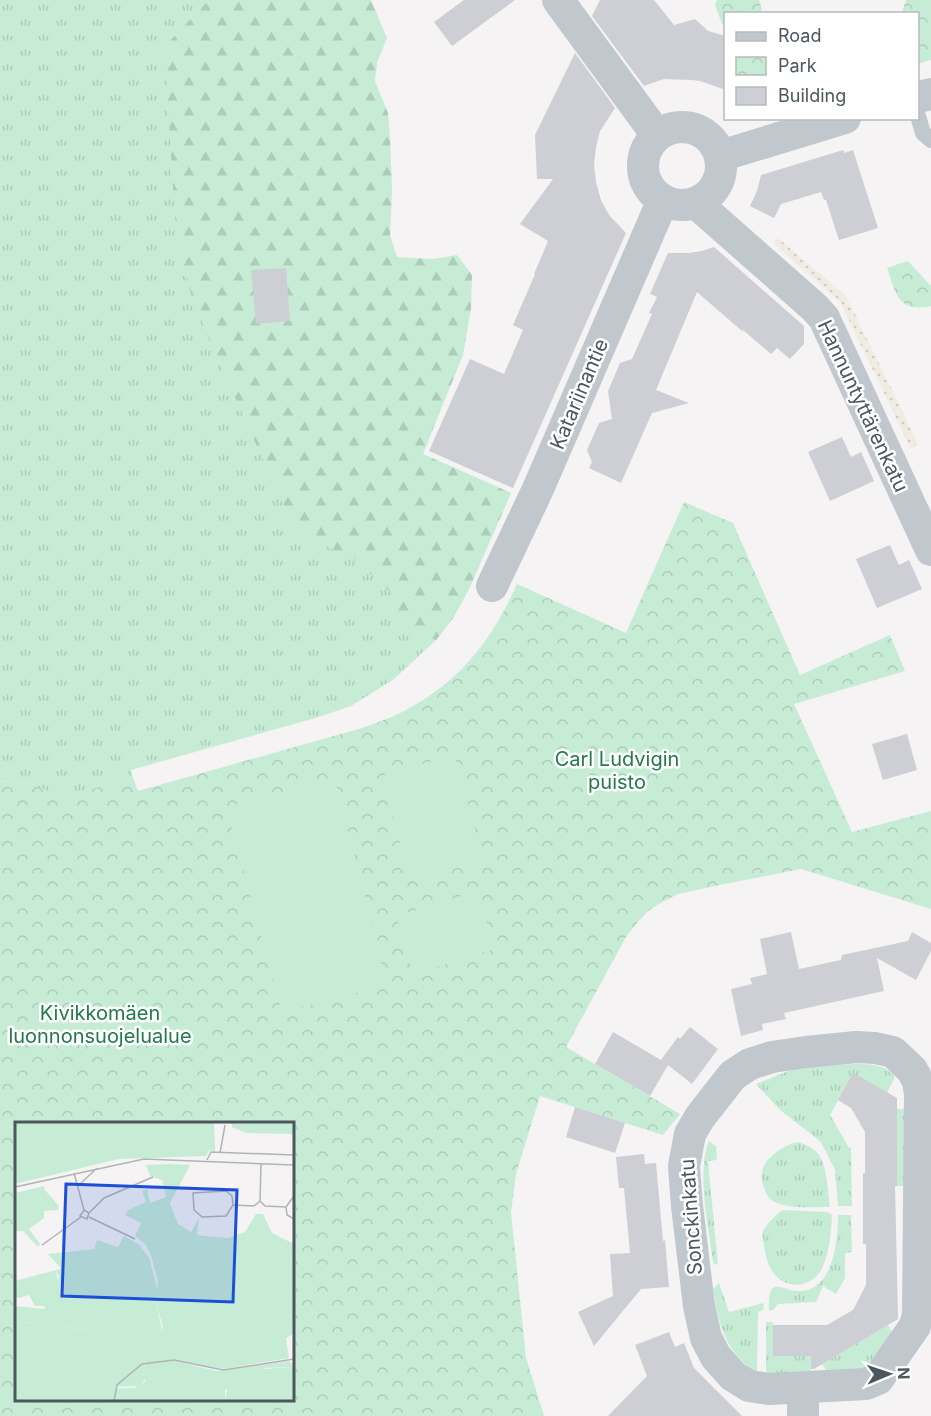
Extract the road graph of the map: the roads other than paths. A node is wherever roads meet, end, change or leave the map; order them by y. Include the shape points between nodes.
1 (558, 0) edge
2 (919, 119) edge
3 (838, 120) edge
4 (657, 135) junction
5 (931, 140) edge
6 (720, 156) junction
7 (663, 200) junction
8 (696, 202) junction
9 (931, 550) edge
10 (492, 586) dead end
11 (803, 1402) edge

1 - 4 street
2 - 5 lane via 923,133
3 - 6 street
4 - 6 street via 677,126 700,130
4 - 7 street via 643,157 643,170 646,182
6 - 8 street via 722,168 714,189
7 - 8 street via 685,205
7 - 10 street, Katariinantie
8 - 9 street, Hannuntyttärenkatu via 824,318
11 - 11 street, Sonckinkatu via 770,1389 749,1386 733,1376 706,1338 687,1206 684,1166 690,1134 733,1075 750,1064 795,1053 856,1047 893,1052 912,1070 920,1094 918,1315 915,1326 878,1378

